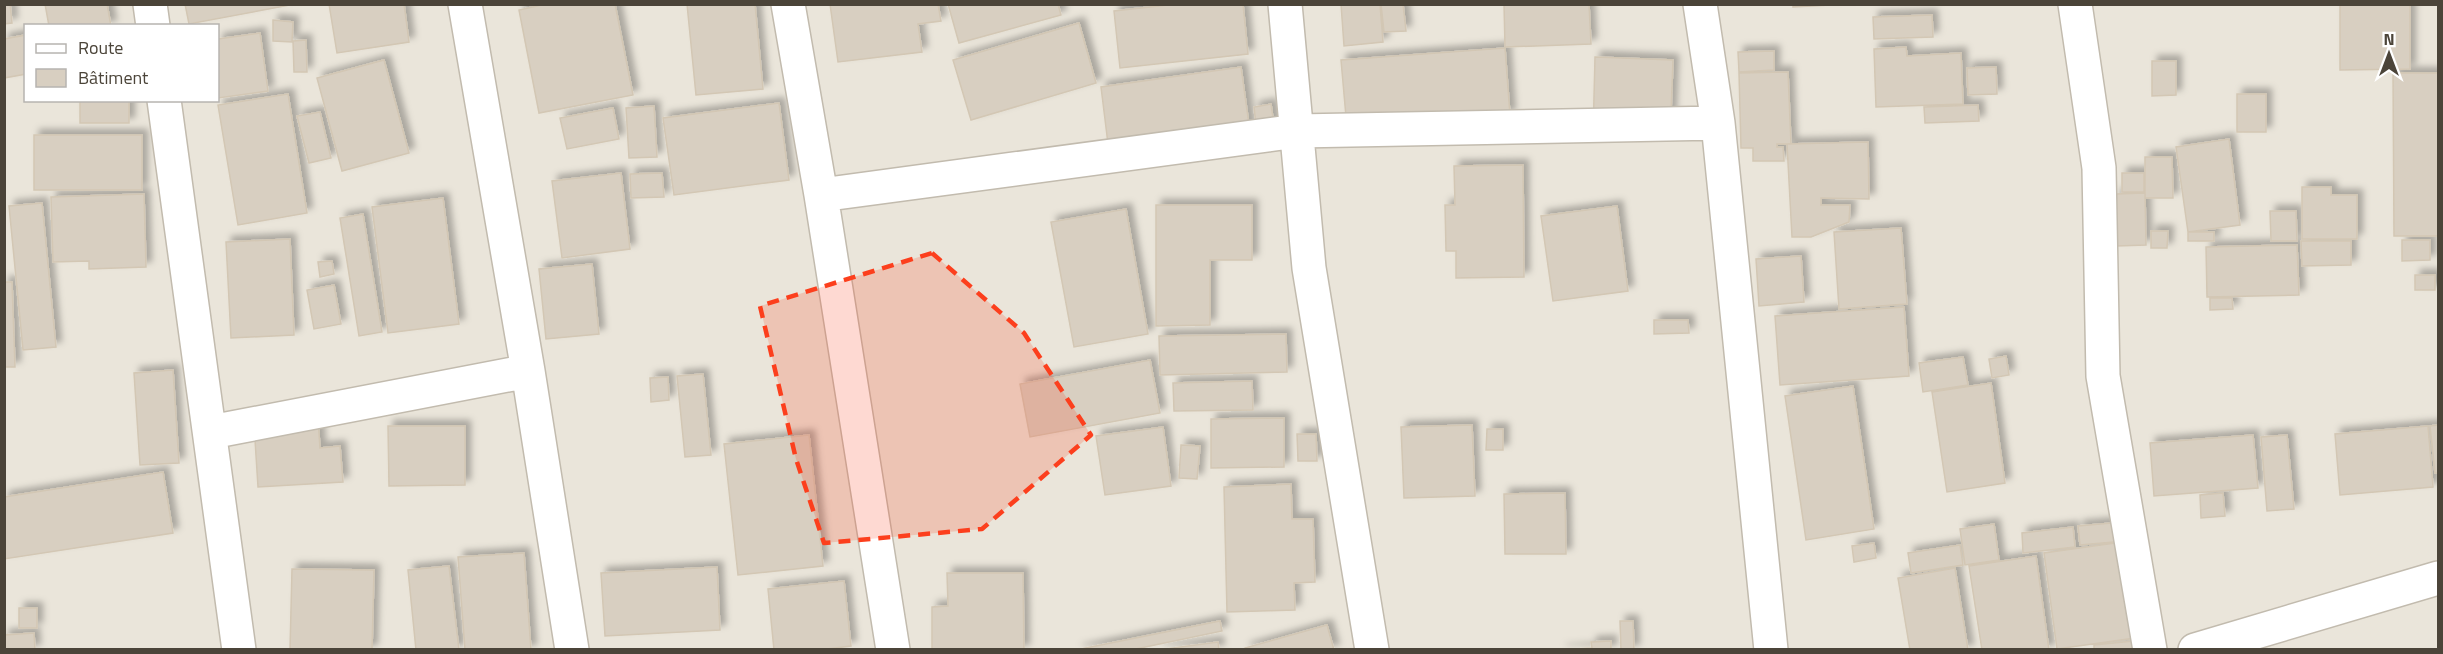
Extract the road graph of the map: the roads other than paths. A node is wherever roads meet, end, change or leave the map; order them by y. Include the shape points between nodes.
1 (150, 4) edge
2 (465, 4) edge
3 (788, 4) edge
4 (1285, 4) edge
5 (1700, 4) edge
6 (2075, 4) edge
7 (153, 24) edge
8 (164, 102) edge
9 (1718, 123) junction
10 (1297, 131) junction
11 (821, 195) junction
12 (528, 371) junction
13 (211, 432) junction
14 (2439, 578) edge
15 (239, 650) edge
16 (572, 650) edge
17 (893, 650) edge
18 (1372, 650) edge
19 (1772, 650) edge
20 (2150, 650) edge
21 (2195, 650) edge

1 - 7 street
2 - 12 street
3 - 11 street
4 - 10 street
5 - 9 street
6 - 20 street via 2099,168 2103,376
8 - 13 street
9 - 10 street
9 - 19 street
10 - 11 street
10 - 18 street via 1309,268
11 - 17 street
12 - 13 street
12 - 16 street
13 - 15 street
14 - 21 street

